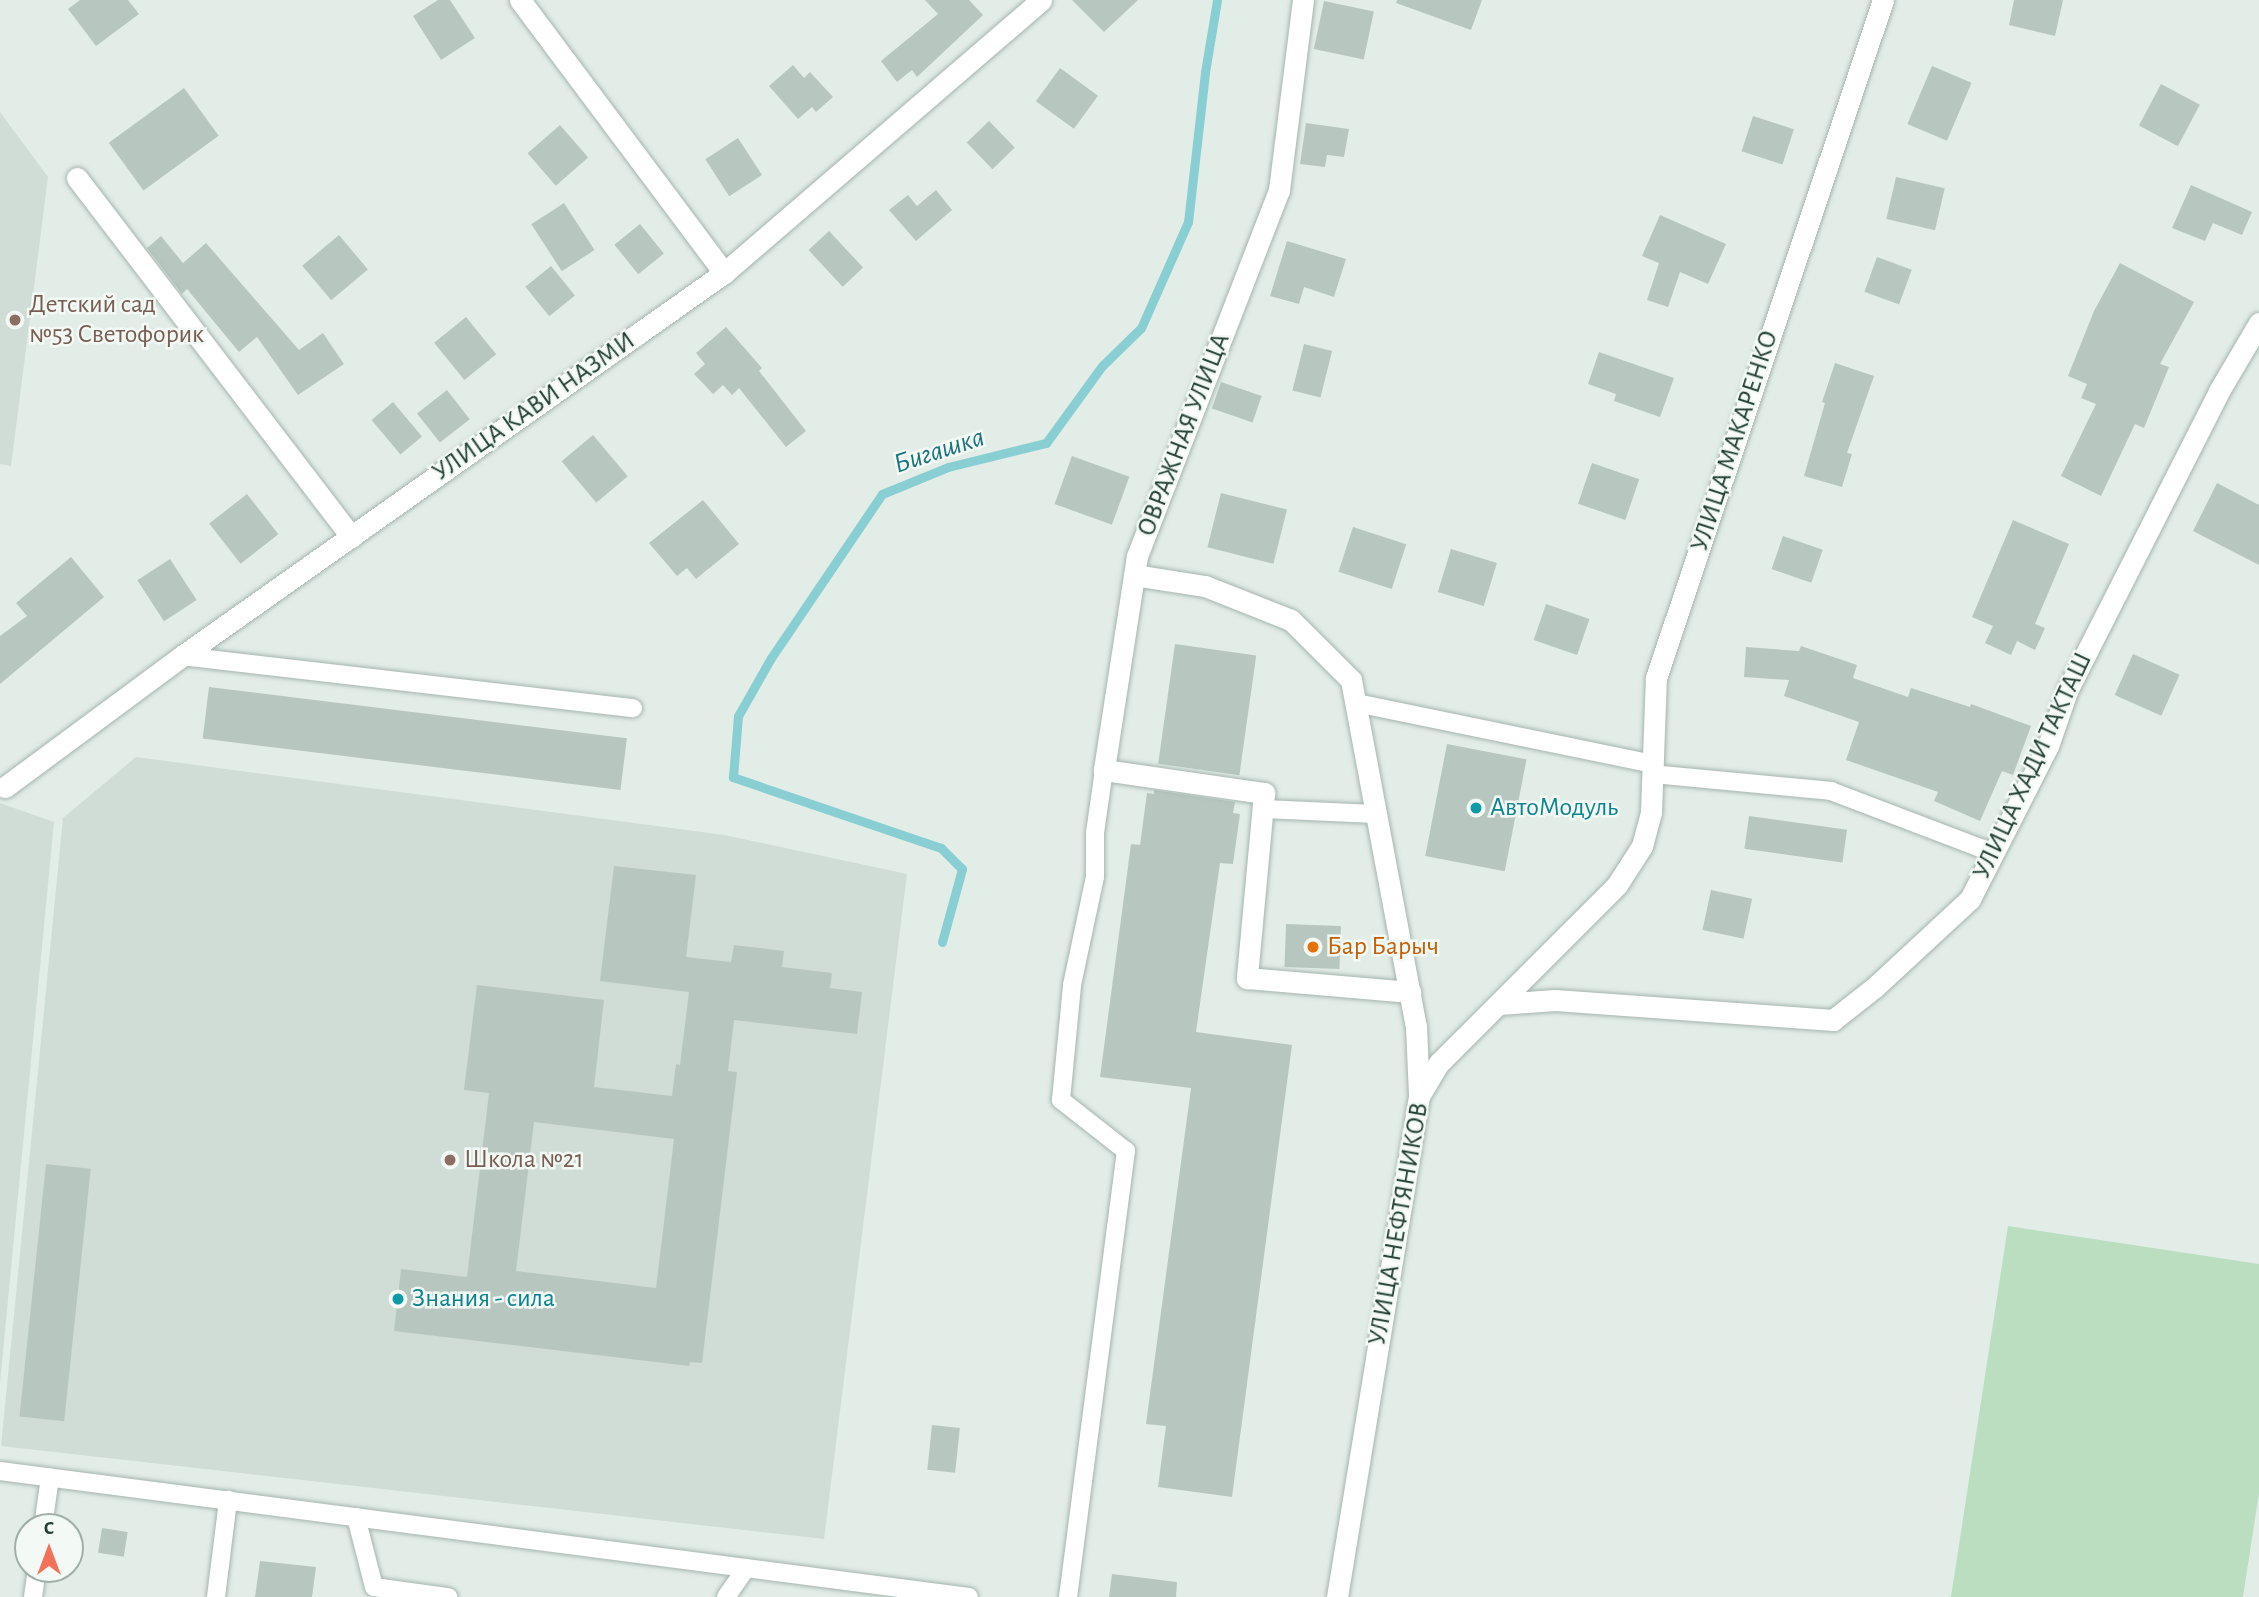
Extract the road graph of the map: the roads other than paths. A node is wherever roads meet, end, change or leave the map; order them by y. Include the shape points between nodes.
1 (520, 0) edge
2 (1041, 0) edge
3 (1303, 0) edge
4 (1883, 0) edge
5 (77, 178) dead end
6 (724, 273) junction
7 (2259, 323) edge
8 (351, 537) junction
9 (1134, 575) junction
10 (182, 656) junction
11 (1356, 703) junction
12 (633, 708) dead end
13 (1652, 769) junction
14 (1104, 770) junction
15 (5, 787) dead end
16 (1262, 809) junction
17 (1377, 814) junction
18 (1993, 853) junction
19 (1617, 885) joint
20 (1410, 992) junction
21 (1499, 1004) junction
22 (1419, 1096) junction
23 (0, 1471) edge
24 (50, 1477) junction
25 (228, 1500) junction
26 (45, 1513) edge
27 (356, 1517) junction
28 (746, 1568) junction
29 (216, 1597) edge
30 (448, 1597) edge
31 (726, 1597) edge
32 (969, 1597) edge
33 (1068, 1597) edge
34 (1337, 1597) edge

1 - 6 street
2 - 6 street, УЛИЦА КАВИ НАЗМИ
3 - 9 street, ОВРАЖНАЯ УЛИЦА via 1279,190 1137,556
4 - 13 street, УЛИЦА МАКАРЕНКО via 1656,678
5 - 8 street
6 - 8 street, УЛИЦА КАВИ НАЗМИ
7 - 18 street, УЛИЦА ХАДИ ТАКТАШ via 2219,391 2067,691 2048,746
8 - 10 street, УЛИЦА КАВИ НАЗМИ
9 - 11 street via 1205,586 1291,620 1351,680
9 - 14 street, ОВРАЖНАЯ УЛИЦА
10 - 12 lane
10 - 15 street, УЛИЦА КАВИ НАЗМИ
11 - 13 lane
11 - 17 street
13 - 18 lane via 1831,791
13 - 19 street, УЛИЦА МАКАРЕНКО via 1651,812 1642,846
14 - 16 street via 1264,793
14 - 33 lane, ОВРАЖНАЯ УЛИЦА via 1095,833 1095,877 1072,985 1061,1100 1126,1151
16 - 17 lane
16 - 20 street via 1247,978
17 - 20 street
18 - 21 street, УЛИЦА ХАДИ ТАКТАШ via 1970,899 1833,1020 1555,1000
19 - 21 street, УЛИЦА НЕФТЯНИКОВ
20 - 22 street
21 - 22 street, УЛИЦА НЕФТЯНИКОВ via 1439,1063
22 - 34 street, УЛИЦА НЕФТЯНИКОВ
23 - 24 lane
24 - 25 lane
24 - 26 lane
25 - 27 lane
25 - 29 lane
27 - 28 lane
27 - 30 lane via 374,1587
28 - 31 lane
28 - 32 lane

